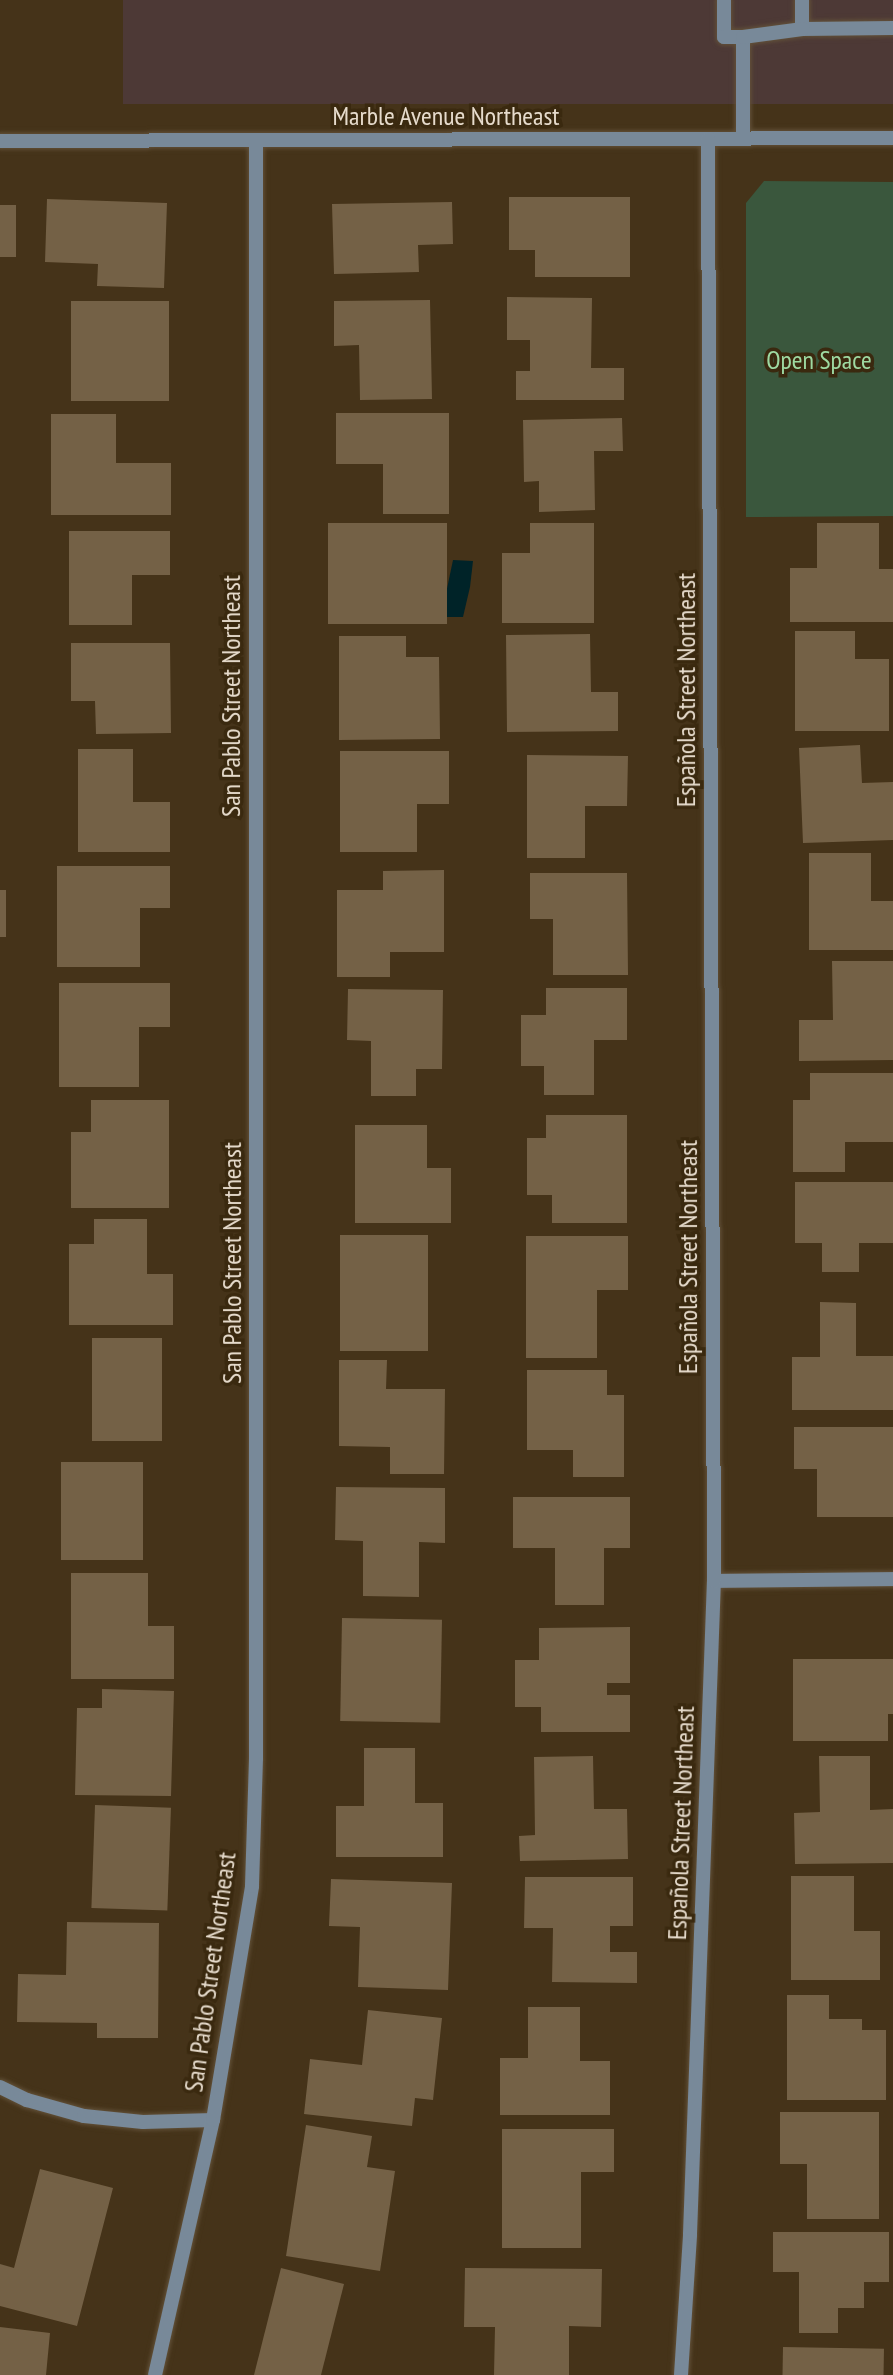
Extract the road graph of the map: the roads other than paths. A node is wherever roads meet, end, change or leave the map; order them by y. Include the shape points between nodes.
1 (724, 0) edge
2 (802, 0) edge
3 (893, 28) edge
4 (802, 29) junction
5 (743, 37) junction
6 (893, 138) edge
7 (708, 139) junction
8 (744, 139) junction
9 (0, 141) edge
10 (256, 141) junction
11 (893, 1579) edge
12 (714, 1581) junction
13 (0, 2087) edge
14 (213, 2120) junction
15 (155, 2375) edge
16 (681, 2375) edge

1 - 5 street via 724,37
2 - 4 street
3 - 4 street
4 - 5 street
5 - 8 street
6 - 8 street, Marble Avenue Northeast
7 - 8 street, Marble Avenue Northeast
7 - 10 street, Marble Avenue Northeast
7 - 12 street, Española Street Northeast
9 - 10 street, Marble Avenue Northeast
10 - 14 street, San Pablo Street Northeast via 256,1758 252,1886
11 - 12 street
12 - 16 street, Española Street Northeast
13 - 14 street via 84,2116 143,2122
14 - 15 street, San Pablo Street Northeast

